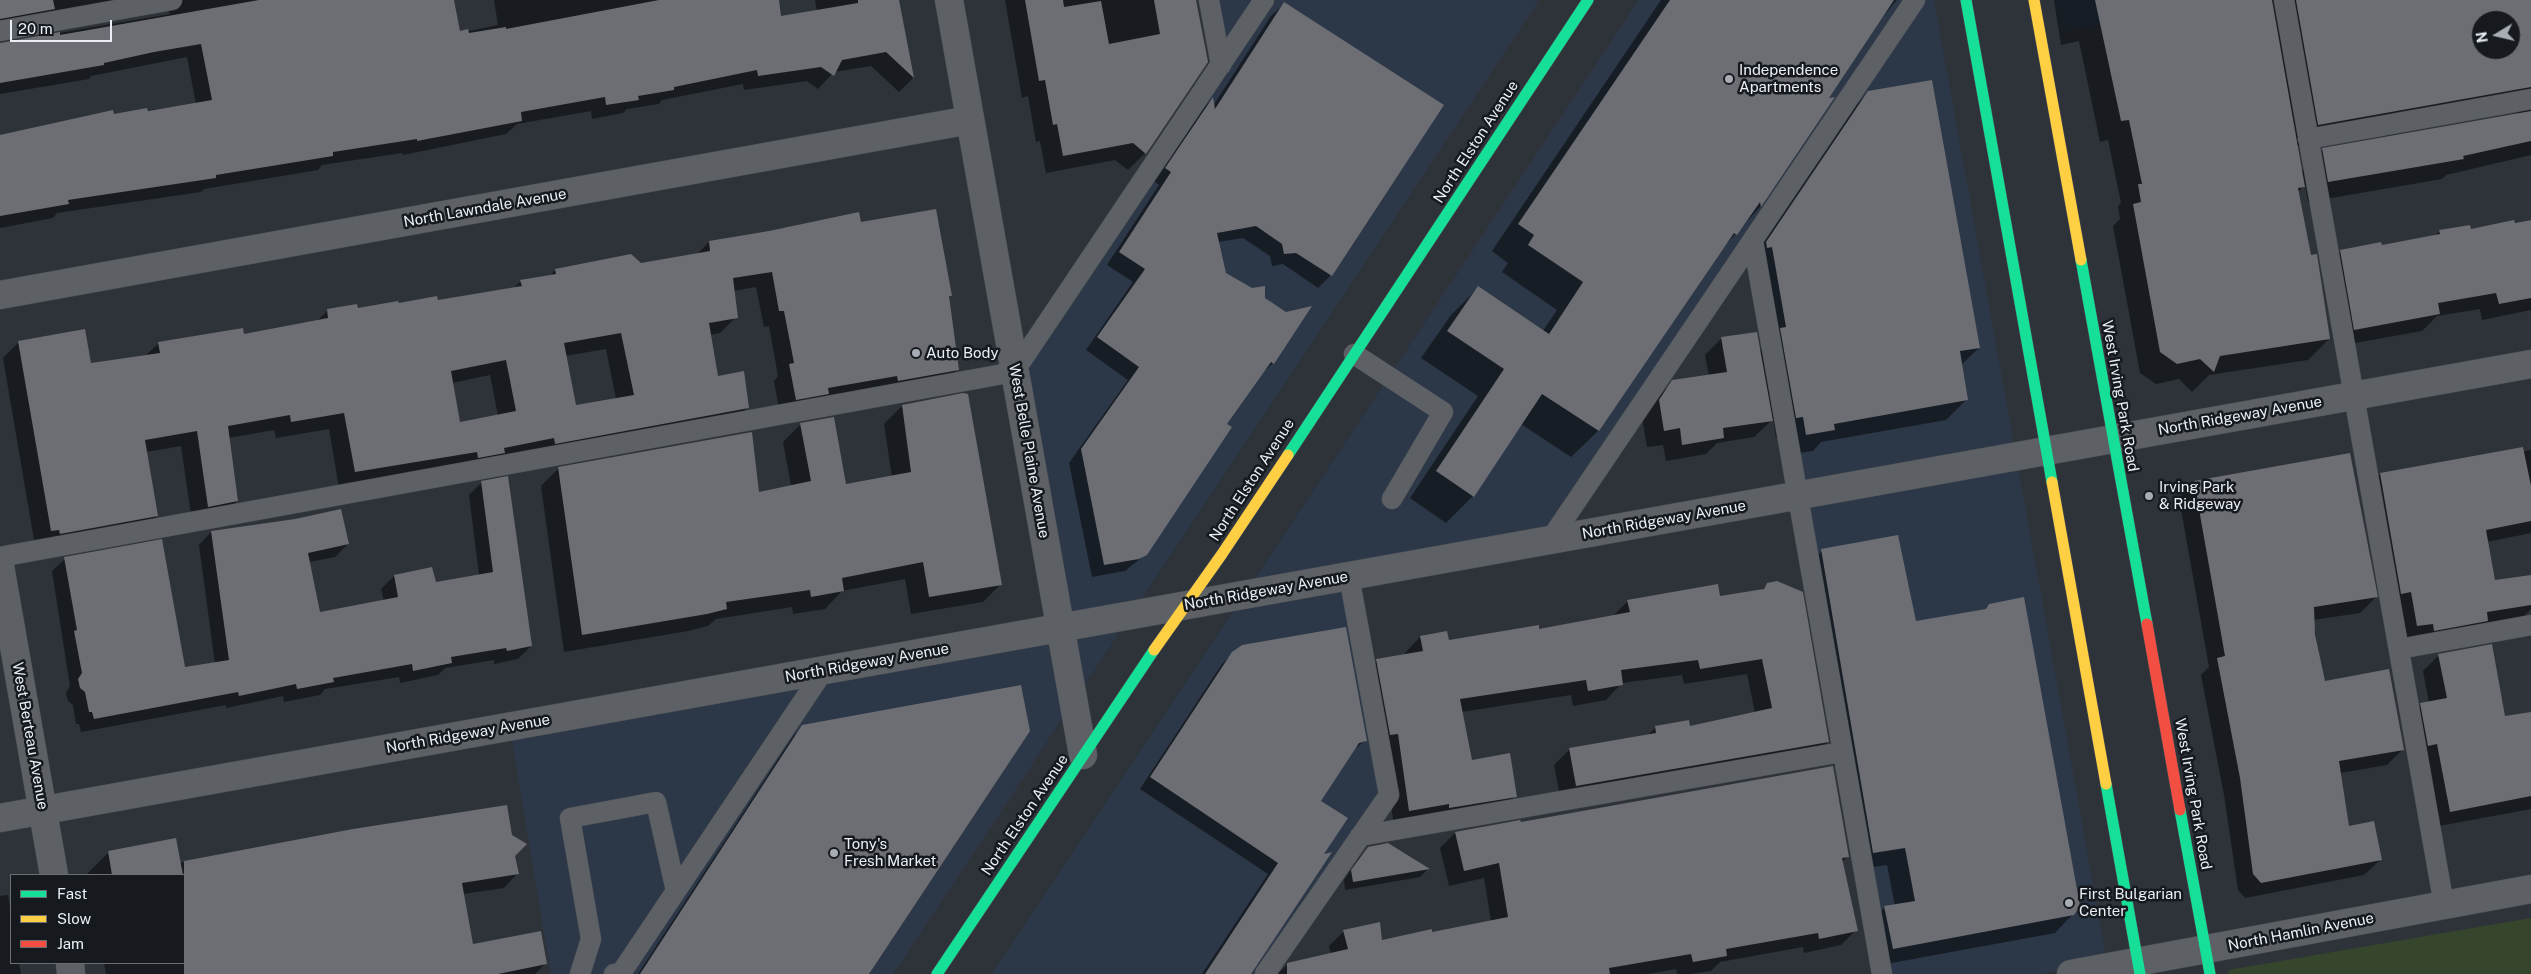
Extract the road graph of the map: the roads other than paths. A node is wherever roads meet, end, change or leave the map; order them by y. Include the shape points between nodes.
1 (172, 0) edge
2 (949, 0) edge
3 (1209, 0) edge
4 (1264, 0) edge
5 (1588, 0) edge
6 (1915, 0) edge
7 (1966, 0) edge
8 (2034, 0) edge
9 (2284, 0) edge
10 (0, 31) edge
11 (1221, 65) junction
12 (2531, 99) edge
13 (970, 120) junction
14 (2308, 139) junction
15 (1753, 241) junction
16 (0, 295) edge
17 (1354, 354) junction
18 (2531, 364) edge
19 (1014, 372) junction
20 (2354, 396) junction
21 (2113, 440) junction
22 (2048, 451) junction
23 (1796, 496) junction
24 (1392, 499) dead end
25 (1550, 540) junction
26 (0, 557) edge
27 (0, 566) edge
28 (1349, 576) junction
29 (1186, 606) junction
30 (2531, 625) edge
31 (1060, 628) junction
32 (2399, 649) junction
33 (824, 670) junction
34 (1842, 752) junction
35 (1083, 754) junction
36 (42, 811) junction
37 (0, 818) edge
38 (1360, 836) junction
39 (54, 874) edge
40 (2531, 889) edge
41 (676, 891) junction
42 (2444, 905) junction
43 (2208, 962) edge
44 (2139, 968) edge
45 (580, 974) edge
46 (614, 974) edge
47 (937, 974) edge
48 (1266, 974) edge
49 (1882, 974) edge
50 (2071, 974) edge

1 - 10 lane
2 - 13 street, West Belle Plaine Avenue
3 - 11 lane
4 - 11 lane
5 - 17 main road, North Elston Avenue
6 - 15 lane
7 - 22 main road
8 - 21 main road, West Irving Park Road
9 - 14 lane
11 - 19 lane
12 - 14 lane
13 - 16 street, North Lawndale Avenue
13 - 19 street, West Belle Plaine Avenue
14 - 20 lane
15 - 23 lane
15 - 25 lane
17 - 24 lane via 1443,412
17 - 29 main road, North Elston Avenue
18 - 20 street, North Ridgeway Avenue
19 - 26 lane
19 - 31 street, West Belle Plaine Avenue
20 - 21 street, North Ridgeway Avenue
20 - 32 lane
21 - 22 street, North Ridgeway Avenue
21 - 43 main road, West Irving Park Road
22 - 23 street, North Ridgeway Avenue
22 - 44 main road
23 - 25 street, North Ridgeway Avenue
23 - 34 lane
25 - 28 street, North Ridgeway Avenue
27 - 36 street, West Berteau Avenue
28 - 29 street, North Ridgeway Avenue
28 - 38 lane via 1388,795
29 - 31 street, North Ridgeway Avenue
29 - 35 main road, North Elston Avenue
30 - 32 lane
31 - 33 street, North Ridgeway Avenue
31 - 35 street, West Belle Plaine Avenue
32 - 42 lane
33 - 36 street, North Ridgeway Avenue
33 - 41 lane
34 - 38 lane
34 - 49 lane
35 - 47 main road, North Elston Avenue
36 - 37 street, North Ridgeway Avenue
36 - 39 street, West Berteau Avenue
38 - 48 lane
40 - 42 street, North Hamlin Avenue
41 - 45 lane via 656,802 570,818 591,940
41 - 46 lane via 621,973
42 - 43 street, North Hamlin Avenue
43 - 44 street, North Hamlin Avenue
44 - 50 street, North Hamlin Avenue

